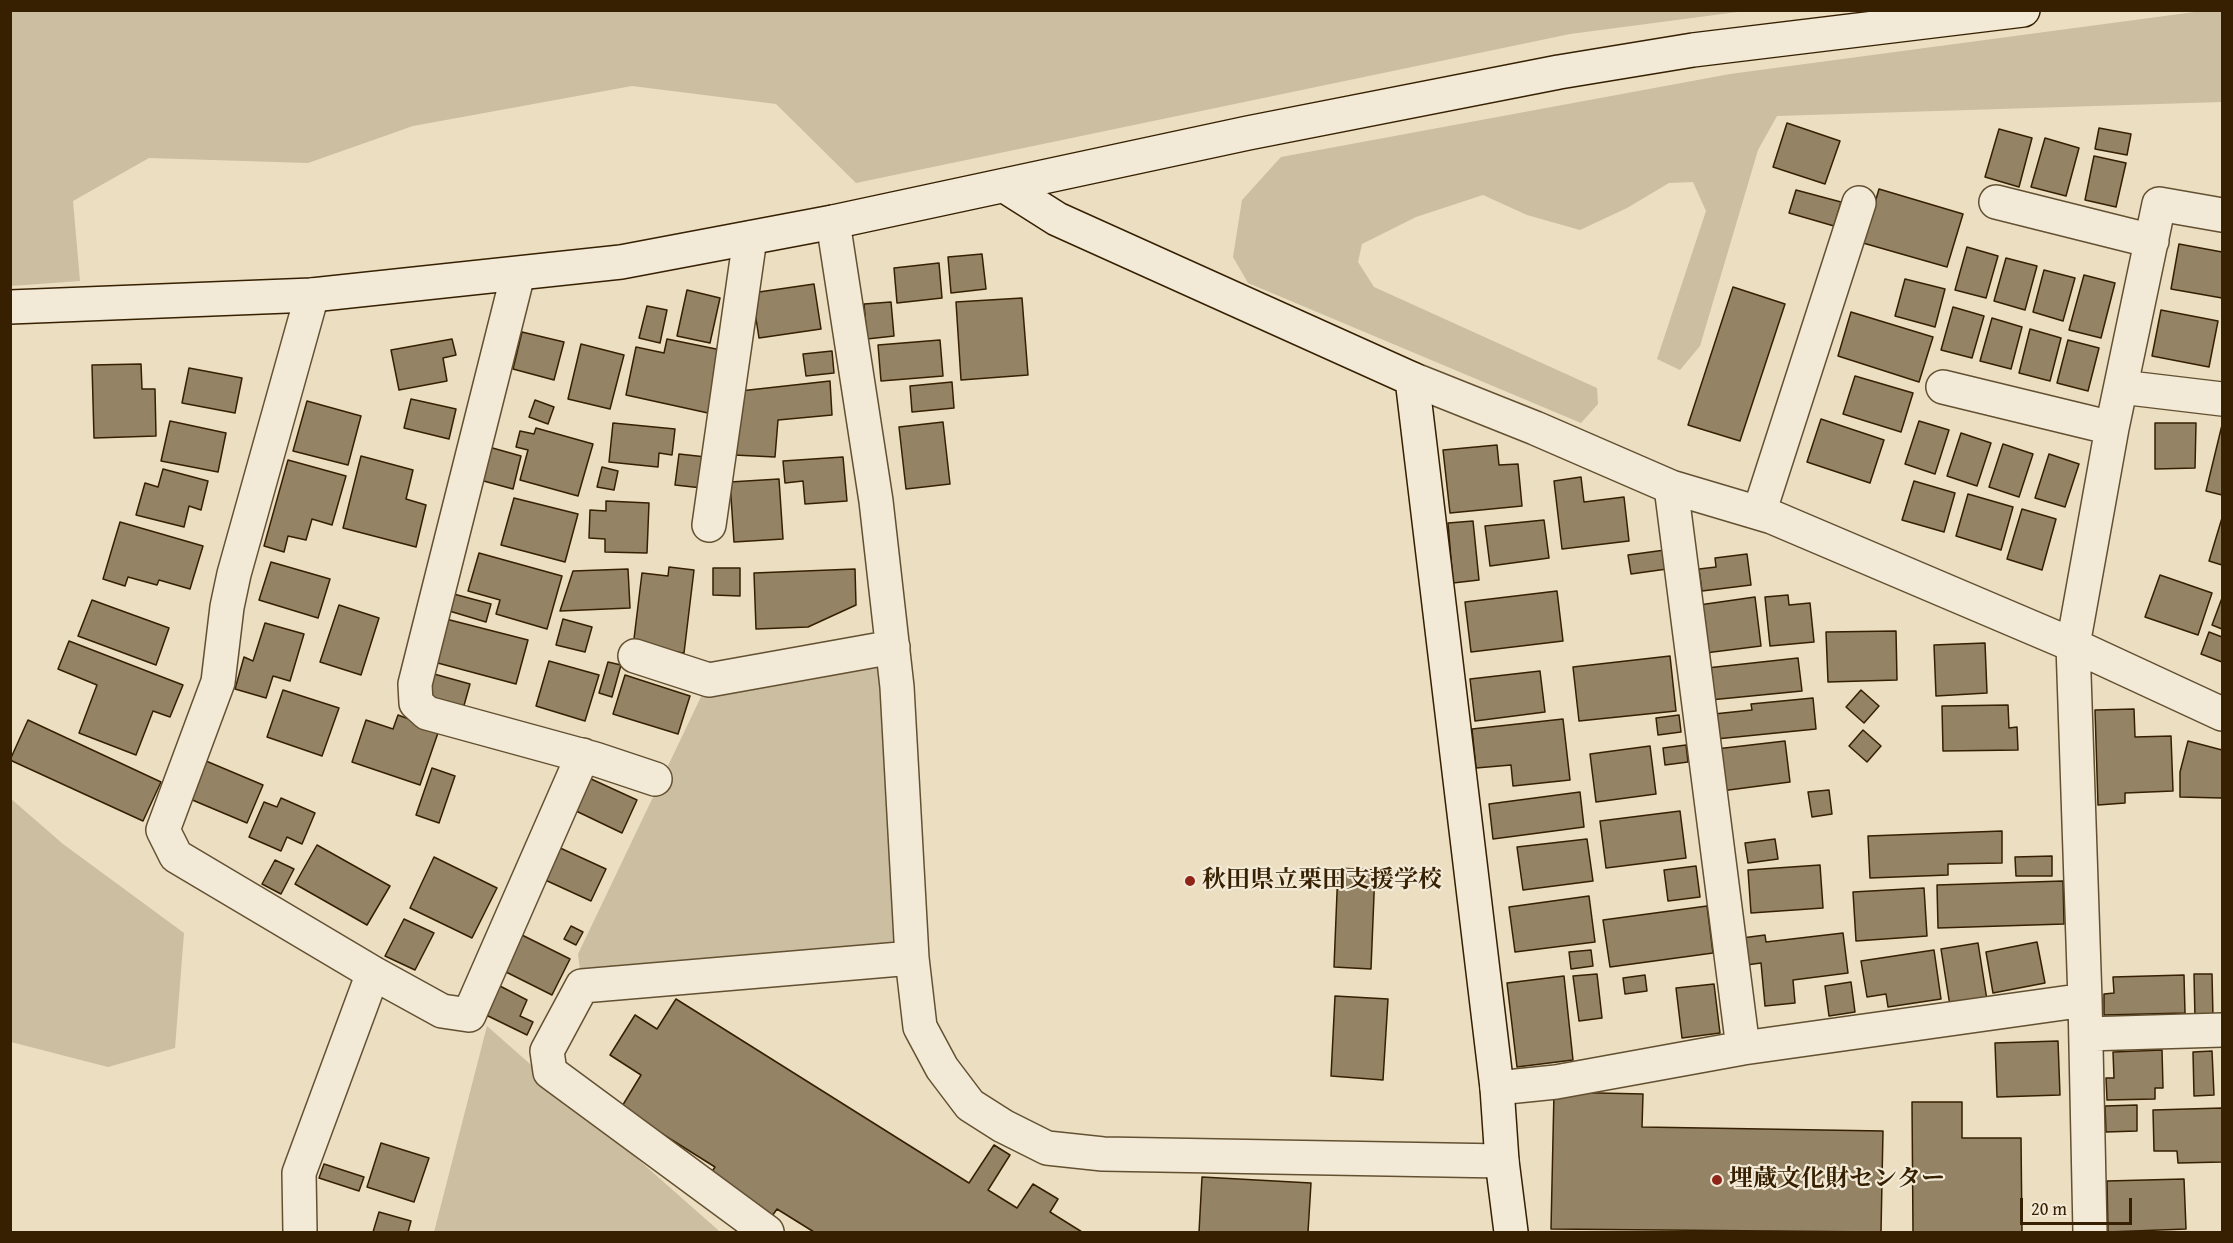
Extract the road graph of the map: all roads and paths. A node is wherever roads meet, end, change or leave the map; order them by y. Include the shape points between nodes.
1 (2023, 10) edge
2 (1005, 186) junction
3 (1996, 202) dead end
4 (1859, 203) dead end
5 (2223, 215) edge
6 (833, 222) junction
7 (750, 237) junction
8 (2151, 241) junction
9 (518, 274) junction
10 (312, 295) junction
11 (10, 307) edge
12 (1412, 380) junction
13 (1943, 387) dead end
14 (2121, 387) junction
15 (2223, 399) edge
16 (2112, 428) junction
17 (1671, 487) junction
18 (1759, 513) junction
19 (709, 525) dead end
20 (2073, 645) junction
21 (893, 647) junction
22 (635, 656) dead end
23 (2223, 714) edge
24 (583, 755) junction
25 (655, 779) dead end
26 (912, 958) junction
27 (373, 973) junction
28 (2085, 1000) junction
29 (2223, 1030) edge
30 (2086, 1034) junction
31 (1743, 1048) junction
32 (1497, 1088) junction
33 (1502, 1161) junction
34 (300, 1233) edge
35 (767, 1233) edge
36 (1511, 1233) edge
37 (2090, 1233) edge

1 - 2 street via 1693,50 1559,72
2 - 6 street
2 - 12 street via 1057,219
3 - 8 street
4 - 18 street
5 - 8 street via 2159,204
6 - 7 street
6 - 21 street via 876,501
7 - 9 street via 621,262
7 - 19 street
8 - 14 street
9 - 10 street
9 - 24 street via 415,684 416,702 427,713
10 - 11 street
10 - 27 street via 234,574 218,682 163,830 176,856
12 - 17 street
12 - 32 street
13 - 16 street
14 - 15 street
14 - 16 street
16 - 20 street
17 - 18 street
17 - 31 street
18 - 20 street
20 - 23 street
20 - 28 street
21 - 22 street via 710,680
21 - 26 street
24 - 25 street
24 - 27 street via 469,1015 442,1011
26 - 33 street via 920,1027 942,1068 970,1105 1047,1148 1103,1154
26 - 35 street via 582,986 547,1051 550,1072
27 - 34 street via 299,1173
28 - 30 street
28 - 31 street
29 - 30 street
30 - 37 street
31 - 32 street via 1556,1082
32 - 33 street
33 - 36 street

